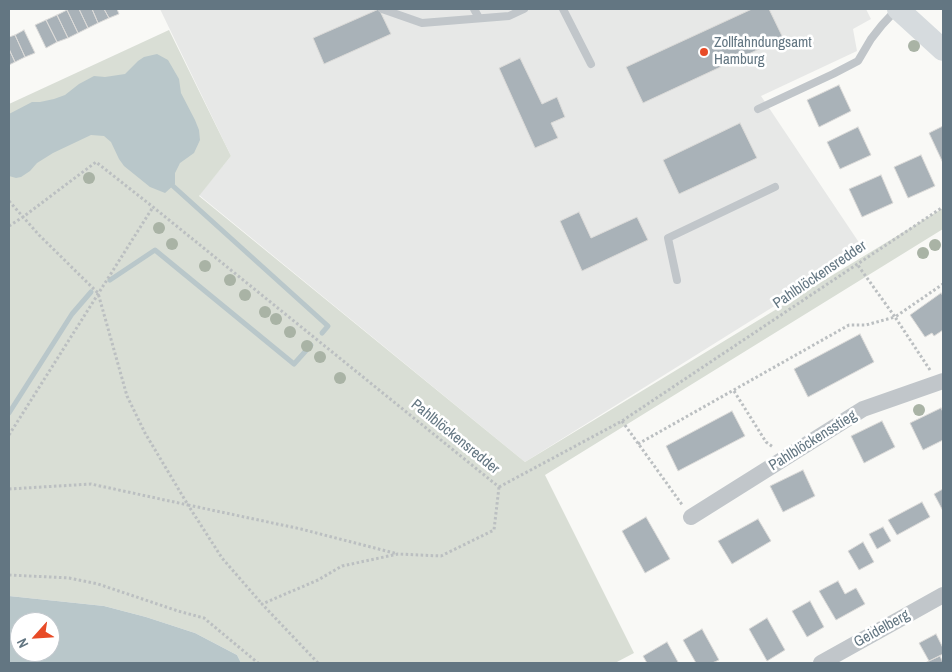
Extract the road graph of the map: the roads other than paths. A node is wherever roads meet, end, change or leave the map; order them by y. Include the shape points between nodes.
1 (382, 9) edge
2 (474, 9) edge
3 (524, 9) edge
4 (564, 9) edge
5 (898, 9) edge
6 (502, 12) edge
7 (479, 18) junction
8 (943, 50) edge
9 (591, 64) dead end
10 (758, 109) dead end
11 (775, 187) dead end
12 (677, 280) dead end
13 (941, 382) edge
14 (691, 517) road end
15 (943, 595) edge
16 (821, 663) edge

1 - 7 lane via 422,23
2 - 7 lane
3 - 6 lane via 509,16
4 - 9 lane
5 - 8 main road
5 - 10 lane via 882,25 858,61
6 - 7 lane
11 - 12 lane via 668,238
13 - 14 street, Pahlblöckensstieg via 863,409
15 - 16 street, Geidelberg

